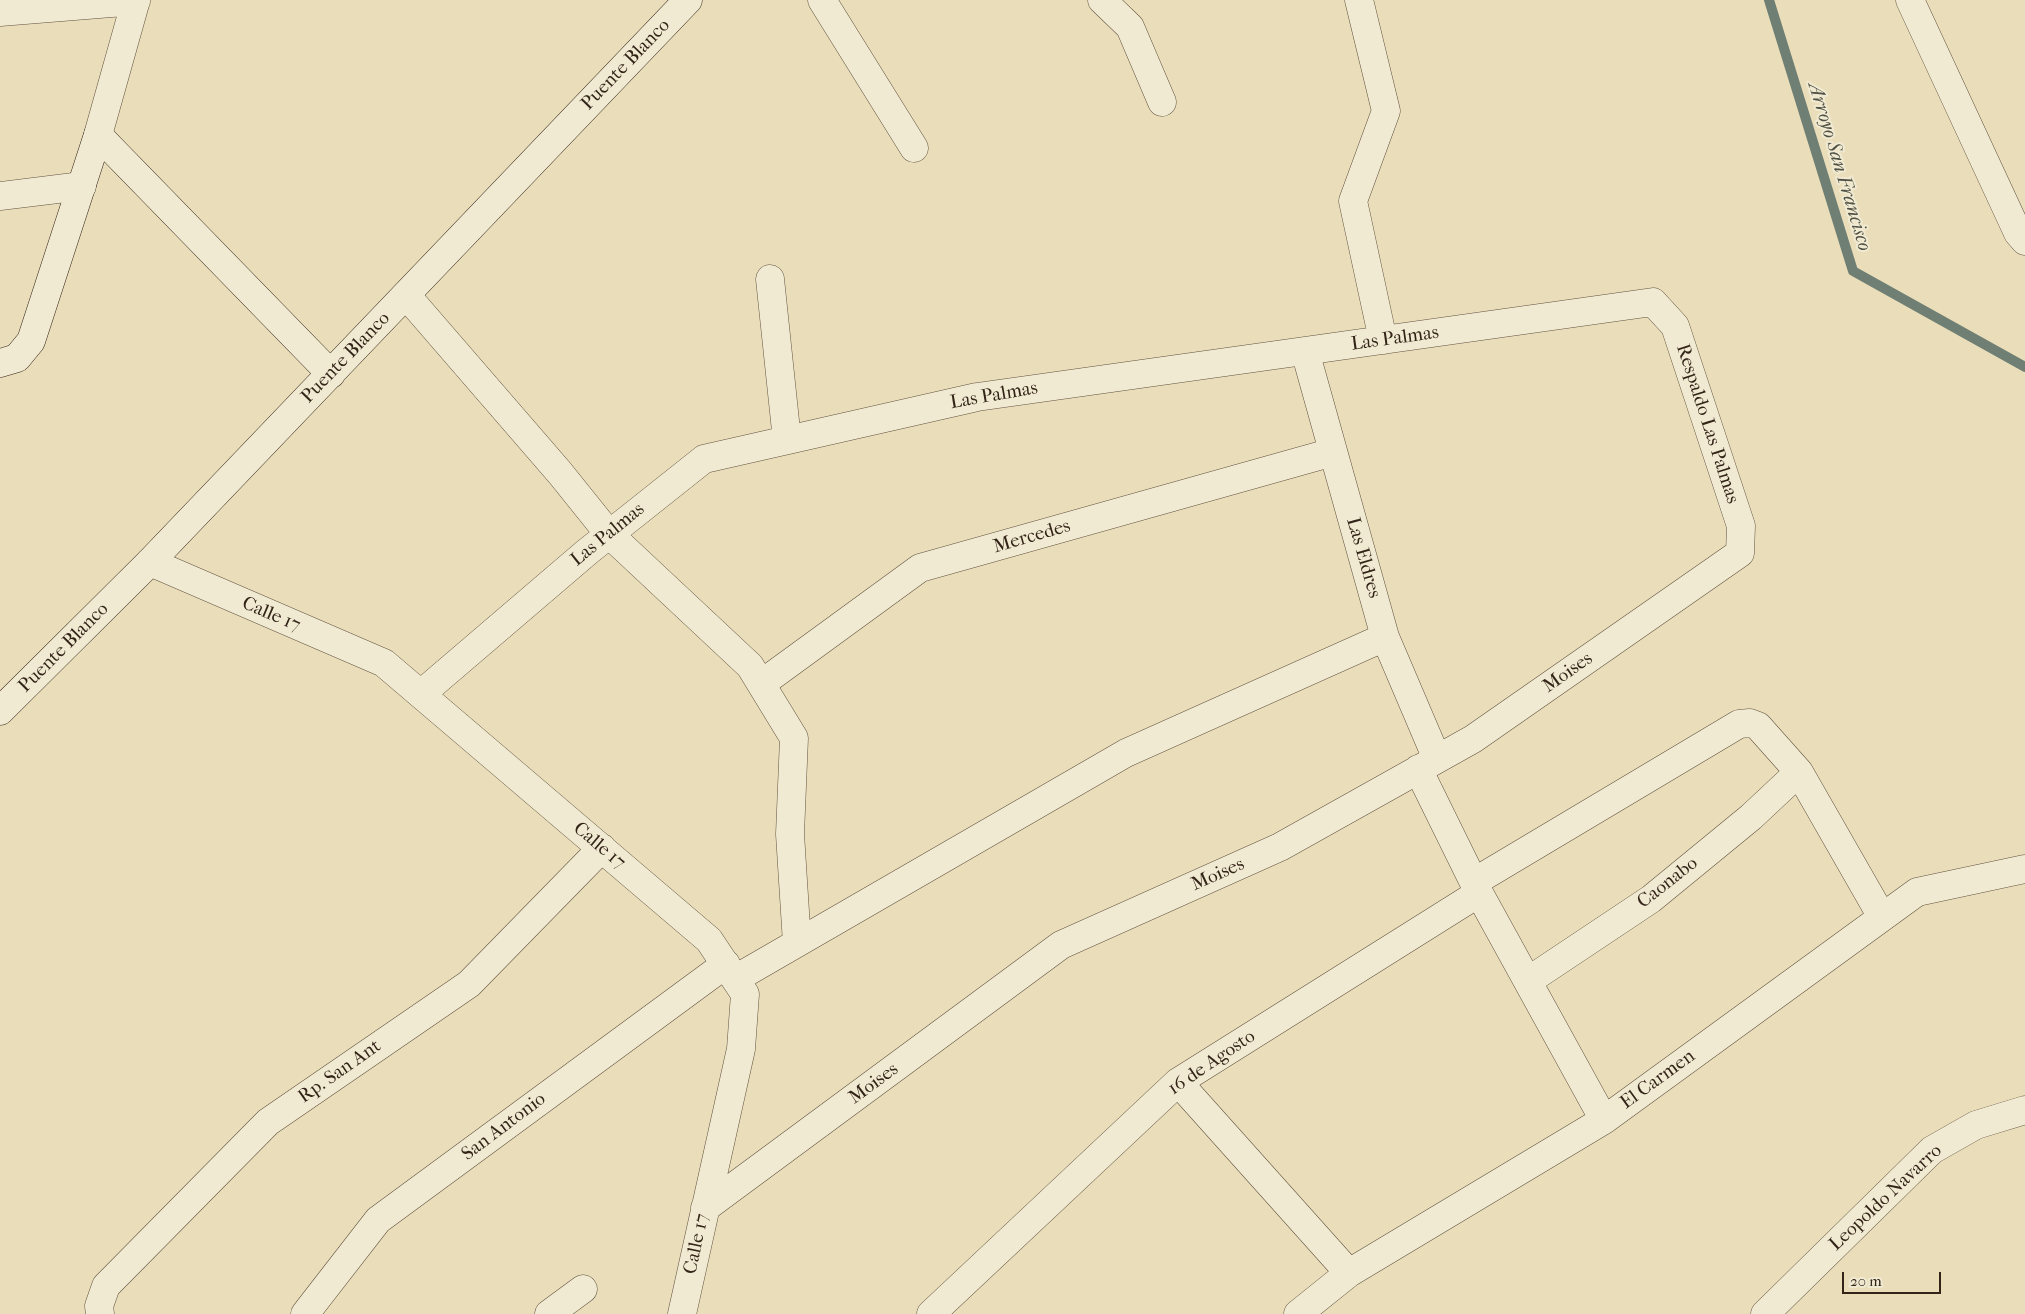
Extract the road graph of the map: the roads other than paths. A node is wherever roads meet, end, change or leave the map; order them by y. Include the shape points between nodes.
1 (688, 0) edge
2 (822, 0) edge
3 (1102, 0) edge
4 (1359, 0) edge
5 (136, 1) edge
6 (1916, 3) edge
7 (0, 12) edge
8 (1162, 102) dead end
9 (98, 135) junction
10 (914, 148) dead end
11 (82, 186) junction
12 (0, 196) edge
13 (2025, 241) edge
14 (770, 279) dead end
15 (406, 295) junction
16 (1653, 302) joint
17 (1382, 340) junction
18 (1305, 351) junction
19 (12, 357) edge
20 (331, 374) junction
21 (787, 440) junction
22 (1333, 452) junction
23 (609, 534) junction
24 (1740, 553) joint
25 (150, 562) junction
26 (1385, 636) junction
27 (761, 684) junction
28 (421, 694) junction
29 (0, 711) edge
30 (1428, 764) junction
31 (1799, 772) junction
32 (602, 848) junction
33 (2025, 870) edge
34 (1477, 888) junction
35 (1882, 917) junction
36 (797, 943) junction
37 (730, 971) junction
38 (1528, 980) junction
39 (1178, 1082) junction
40 (2025, 1110) edge
41 (1604, 1120) junction
42 (705, 1208) junction
43 (1349, 1273) junction
44 (583, 1289) dead end
45 (100, 1314) edge
46 (305, 1314) edge
47 (548, 1314) edge
48 (682, 1314) edge
49 (931, 1314) edge
50 (1298, 1314) edge
51 (1765, 1314) edge

1 - 15 street, Puente Blanco
2 - 10 street
3 - 8 street via 1130,27
4 - 17 street via 1386,111 1353,201
5 - 7 street
5 - 9 street
6 - 13 street via 2018,233
9 - 11 street
9 - 20 street
11 - 12 street
11 - 19 street via 31,341
14 - 21 street
15 - 20 street, Puente Blanco
15 - 23 street
16 - 17 street, Las Palmas
16 - 24 street, Respaldo Las Palmas via 1675,326 1742,526
17 - 18 street, Las Palmas
18 - 21 street, Las Palmas via 977,396
18 - 22 street, Las Eldres
20 - 25 street, Puente Blanco
21 - 23 street, Las Palmas via 704,459
22 - 26 street, Las Eldres
22 - 27 street, Mercedes via 920,568
23 - 27 street via 750,666
23 - 28 street, Las Palmas
24 - 30 street, Moises via 1473,739
25 - 28 street, Calle 17 via 384,663
25 - 29 street, Puente Blanco
26 - 30 street, Las Eldres
26 - 36 street, San Antonio via 1126,752
27 - 36 street via 794,738 790,834
28 - 32 street, Calle 17
30 - 34 street, Las Eldres
30 - 42 street, Moises via 1280,847 1062,945
31 - 34 street, 16 de Agosto via 1758,726 1738,724
31 - 35 street, 16 de Agosto
31 - 38 street, Caonabo via 1751,817 1650,899
32 - 37 street, Calle 17 via 709,940
32 - 45 street, Rp. San Ant via 469,984 268,1122 106,1286 99,1306
33 - 35 street, El Carmen via 1917,892
34 - 38 street, Las Eldres
34 - 39 street, 16 de Agosto
35 - 41 street, El Carmen
36 - 37 street, San Antonio
37 - 42 street, Calle 17 via 745,994 741,1049
37 - 46 street, San Antonio via 378,1220
38 - 41 street, Las Eldres
39 - 43 street
39 - 49 street, 16 de Agosto
40 - 51 street, Leopoldo Navarro via 1976,1125 1932,1150
41 - 43 street, El Carmen
42 - 48 street, Calle 17
43 - 50 street, El Carmen
44 - 47 street

